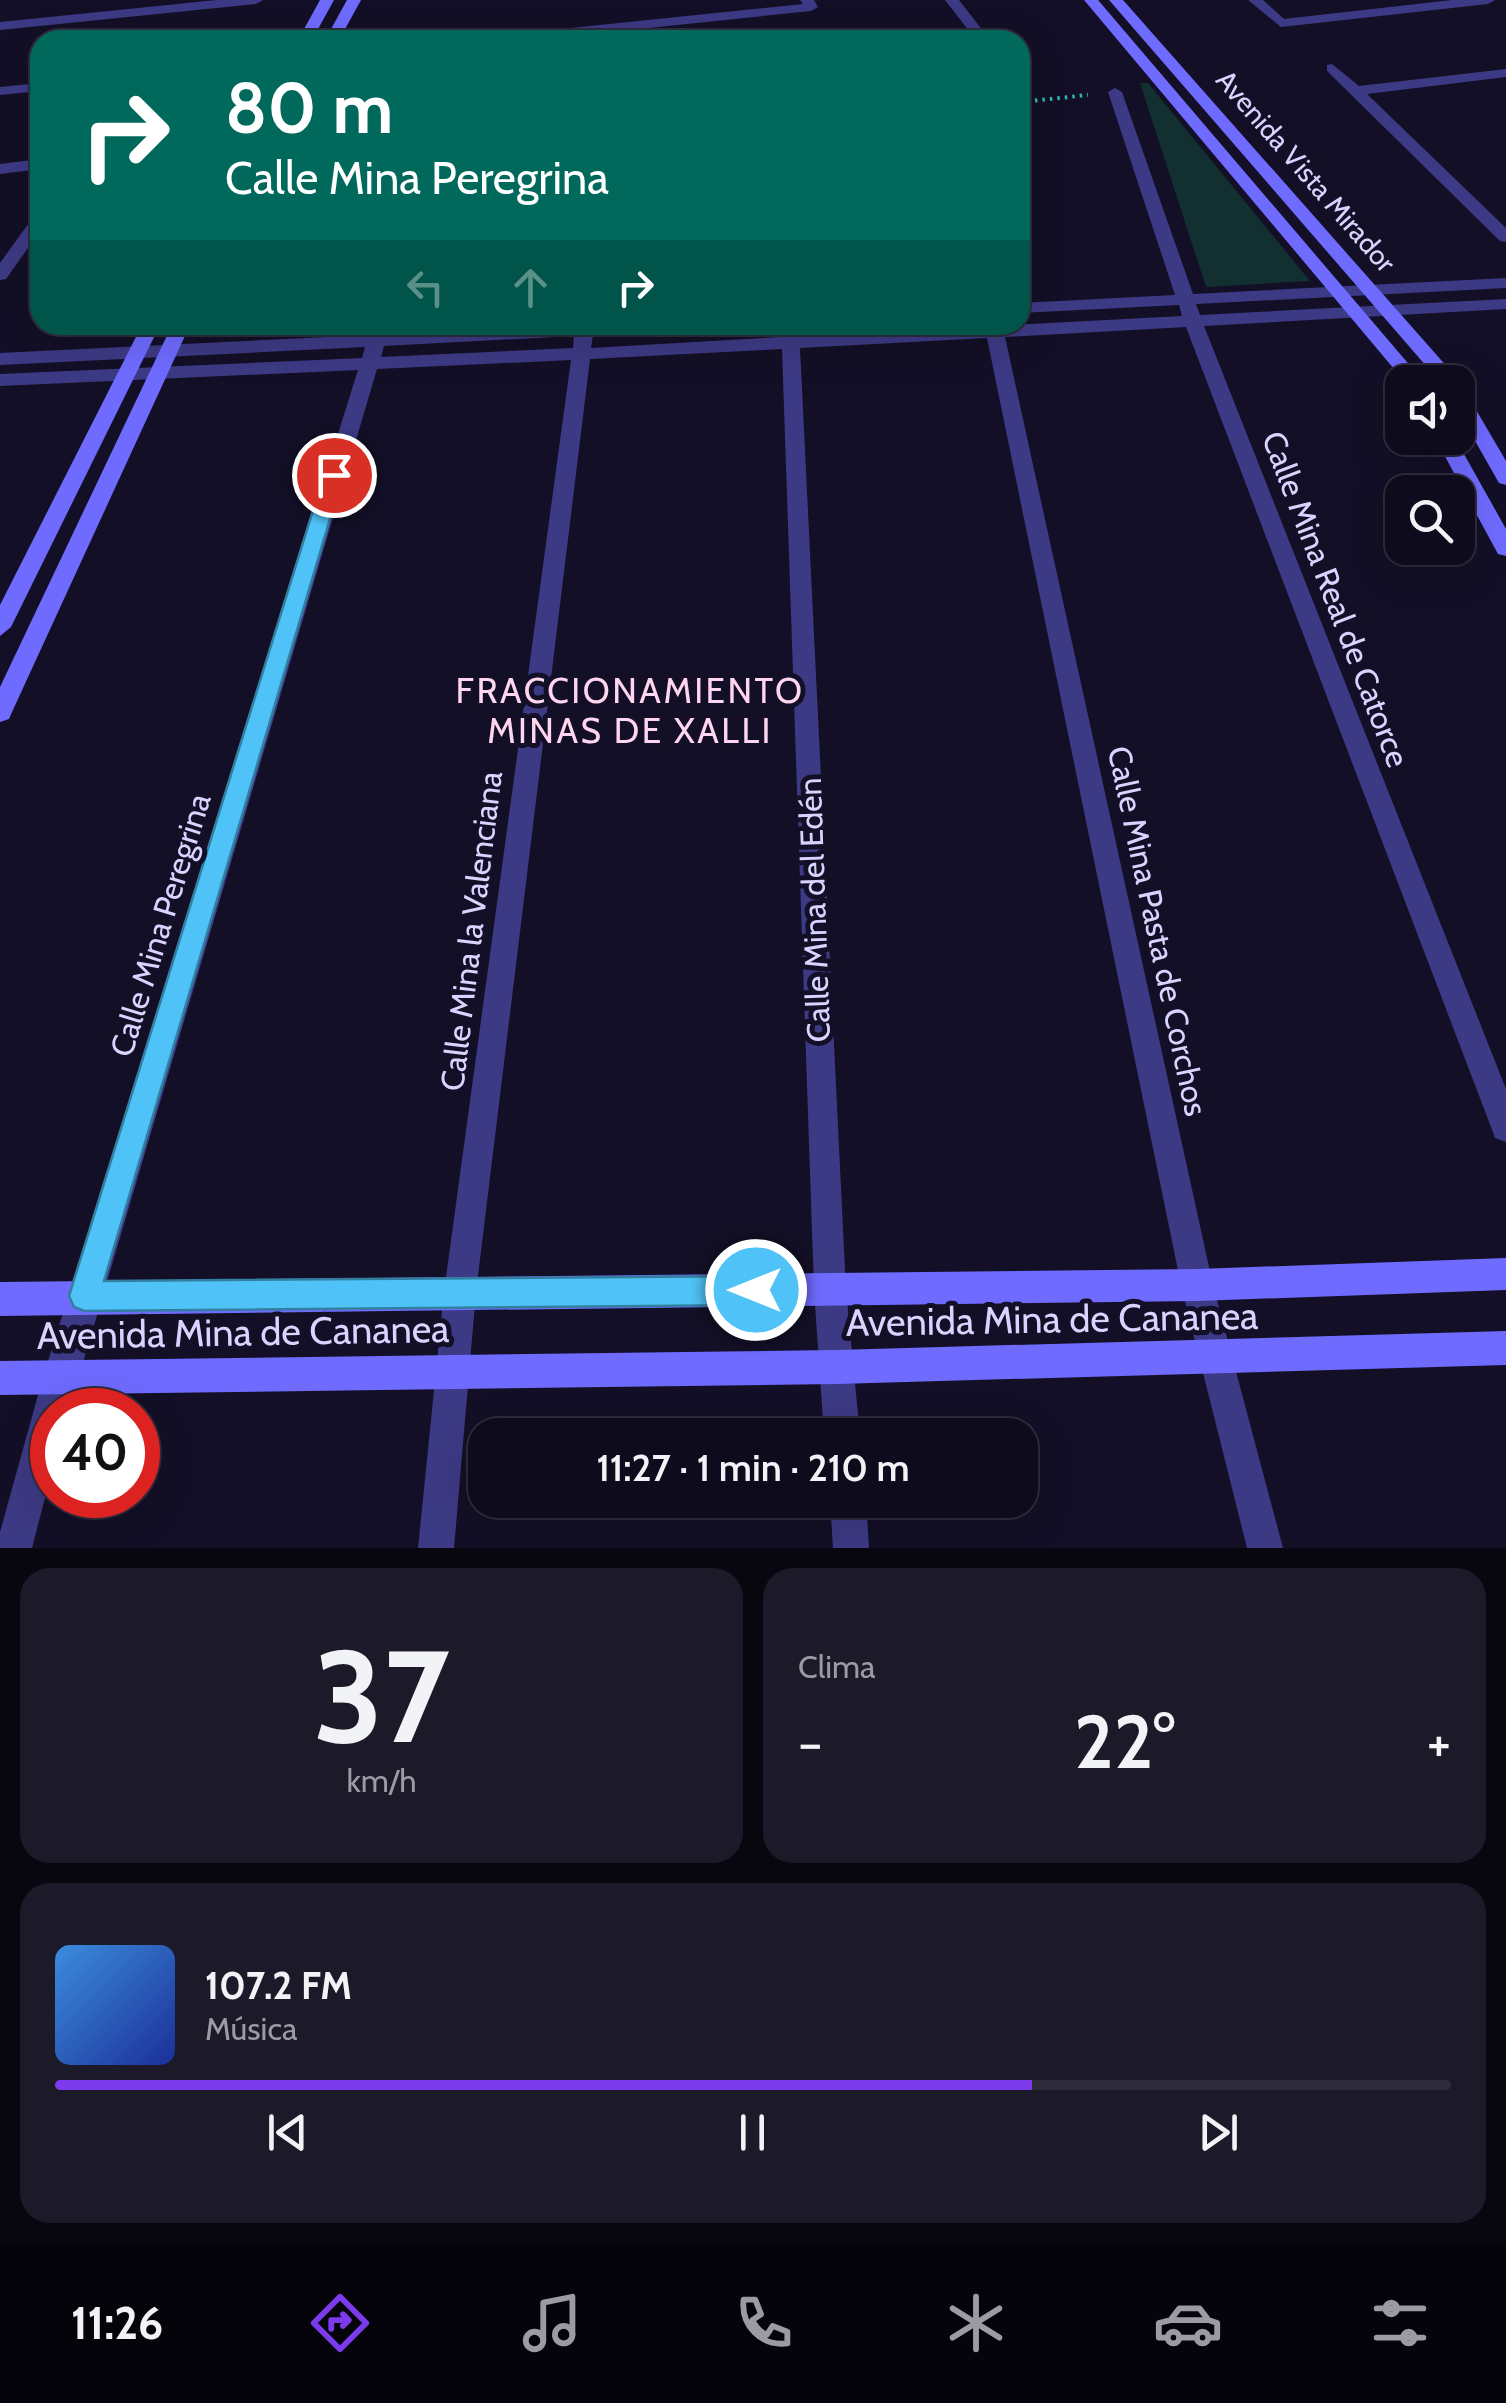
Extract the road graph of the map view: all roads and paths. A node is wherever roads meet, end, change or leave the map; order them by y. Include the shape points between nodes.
1 (256, 0) edge
2 (327, 0) edge
3 (354, 0) edge
4 (807, 0) edge
5 (952, 0) edge
6 (1090, 0) edge
7 (1116, 0) edge
8 (1255, 0) edge
9 (1488, 0) edge
10 (0, 26) edge
11 (310, 30) edge
12 (338, 30) edge
13 (589, 30) edge
14 (974, 30) edge
15 (1175, 63) junction
16 (1150, 66) junction
17 (1332, 68) dead end
18 (1506, 73) edge
19 (30, 88) edge
20 (0, 91) edge
21 (1356, 91) junction
22 (1114, 92) dead end
23 (30, 165) edge
24 (0, 169) edge
25 (30, 234) edge
26 (1506, 237) edge
27 (0, 275) edge
28 (1506, 284) edge
29 (1373, 290) junction
30 (1340, 292) junction
31 (1506, 304) edge
32 (1030, 308) edge
33 (1190, 310) junction
34 (1390, 310) junction
35 (1357, 312) junction
36 (1030, 325) edge
37 (146, 335) edge
38 (176, 335) edge
39 (721, 335) edge
40 (790, 335) edge
41 (995, 335) edge
42 (583, 337) edge
43 (375, 343) edge
44 (168, 350) junction
45 (137, 351) junction
46 (0, 359) edge
47 (1400, 365) edge
48 (1436, 365) edge
49 (156, 373) junction
50 (124, 374) junction
51 (0, 380) edge
52 (1475, 424) edge
53 (1454, 455) edge
54 (1506, 478) edge
55 (1506, 548) edge
56 (0, 628) edge
57 (0, 710) edge
58 (1506, 1127) edge
59 (1506, 1274) edge
60 (1197, 1285) junction
61 (830, 1290) junction
62 (460, 1292) junction
63 (84, 1296) junction
64 (0, 1299) edge
65 (1506, 1348) edge
66 (1214, 1357) junction
67 (837, 1367) junction
68 (452, 1372) junction
69 (60, 1376) junction
70 (0, 1378) edge
71 (841, 1418) edge
72 (850, 1518) edge
73 (14, 1548) edge
74 (436, 1548) edge
75 (852, 1548) edge
76 (1264, 1548) edge

1 - 10 street
2 - 11 street
3 - 12 street
4 - 13 street via 811,7
5 - 14 street
6 - 16 street, Avenida Vista Mirador
7 - 15 street, Avenida Vista Mirador
8 - 9 street via 1281,23
15 - 16 street
15 - 29 street, Avenida Vista Mirador
16 - 30 street, Avenida Vista Mirador
17 - 21 street
18 - 21 street
19 - 20 street
21 - 26 street
22 - 33 street, Calle Mina Real de Catorce
23 - 24 street
25 - 27 street
28 - 29 street
29 - 30 street
29 - 34 street, Avenida Vista Mirador
30 - 33 street
30 - 35 street, Avenida Vista Mirador
31 - 34 street
32 - 33 street
33 - 35 street
33 - 36 street
33 - 58 street, Calle Mina Real de Catorce
34 - 35 street
34 - 48 street, Avenida Vista Mirador
35 - 47 street, Avenida Vista Mirador
37 - 45 street
38 - 44 street
39 - 42 street
40 - 61 street, Calle Mina del Edén
41 - 60 street, Calle Mina Pasta de Corchos
42 - 43 street
42 - 62 street, Calle Mina la Valenciana
43 - 44 street
43 - 49 street
43 - 63 street, Calle Mina Peregrina
44 - 45 street
44 - 49 street
45 - 46 street
45 - 50 street
49 - 50 street
49 - 57 street
50 - 51 street
50 - 56 street
52 - 54 street
53 - 55 street
59 - 60 street, Avenida Mina de Cananea
60 - 61 street, Avenida Mina de Cananea
60 - 66 street, Calle Mina Pasta de Corchos
61 - 62 street, Avenida Mina de Cananea
61 - 67 street, Calle Mina del Edén
62 - 63 street, Avenida Mina de Cananea
62 - 68 street, Calle Mina la Valenciana
63 - 64 street, Avenida Mina de Cananea
63 - 69 street, Calle Mina Peregrina
65 - 66 street, Avenida Mina de Cananea
66 - 67 street, Avenida Mina de Cananea
66 - 76 street, Calle Mina Pasta de Corchos
67 - 68 street, Avenida Mina de Cananea
67 - 71 street, Calle Mina del Edén
68 - 69 street, Avenida Mina de Cananea
68 - 74 street, Calle Mina la Valenciana
69 - 70 street, Avenida Mina de Cananea
69 - 73 street, Calle Mina Peregrina
72 - 75 street

